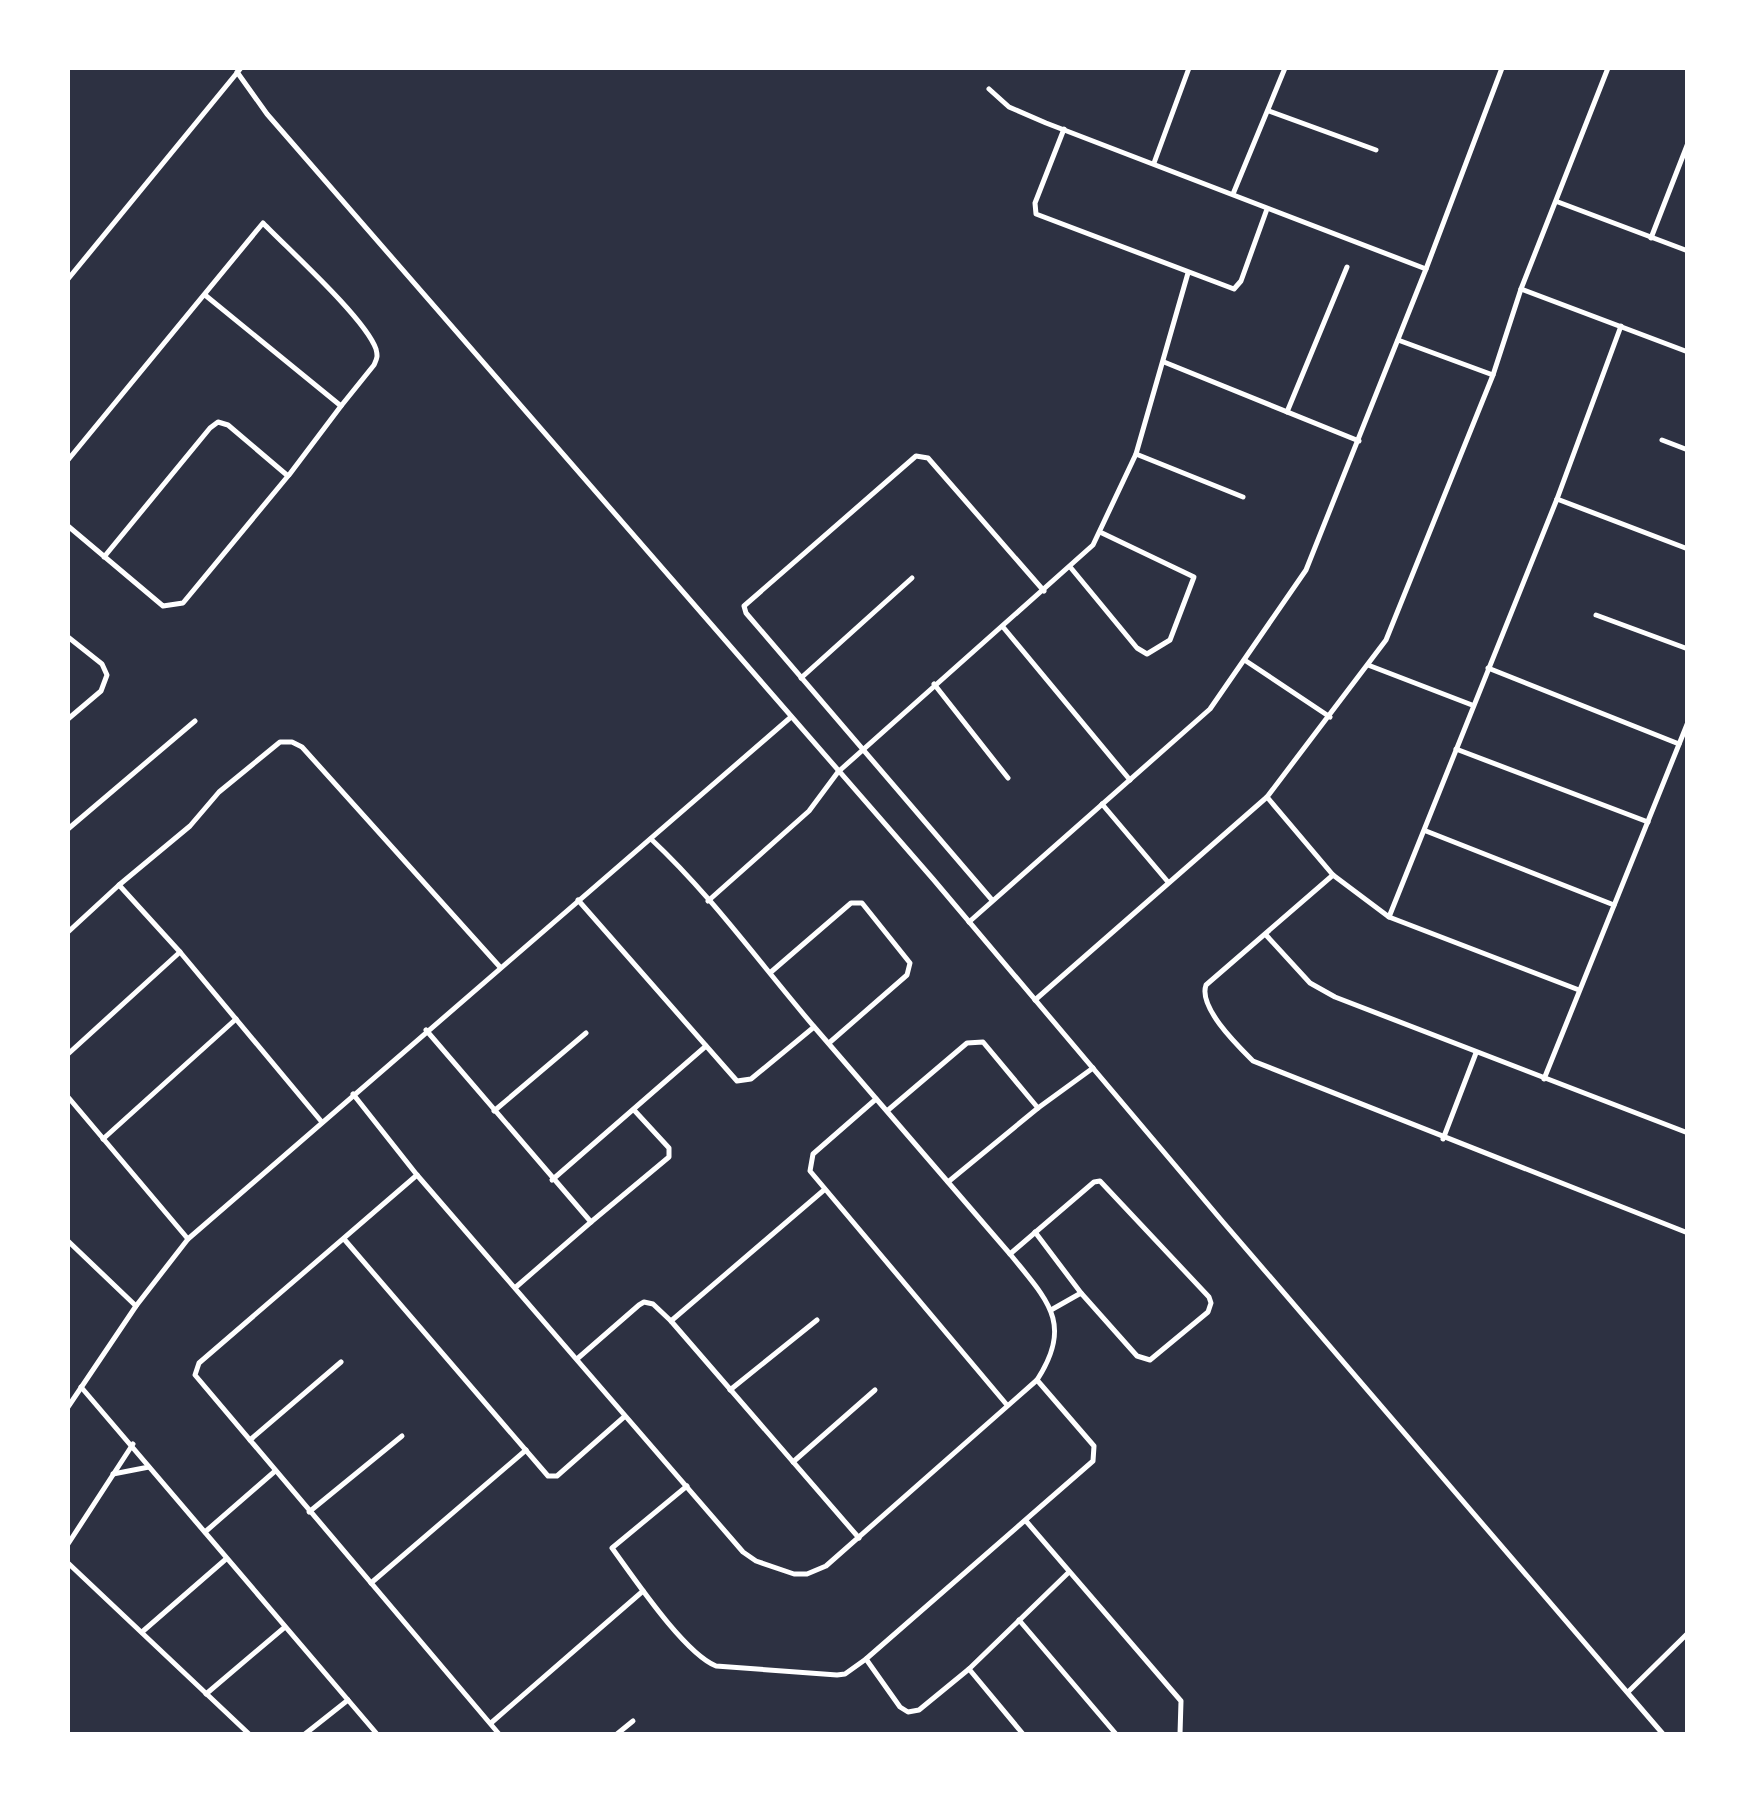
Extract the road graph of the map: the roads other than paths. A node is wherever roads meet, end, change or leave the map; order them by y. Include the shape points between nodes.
1 (1189, 68) edge
2 (1285, 68) edge
3 (1502, 68) edge
4 (1608, 68) edge
5 (239, 70) edge
6 (989, 90) dead end
7 (1269, 110) junction
8 (1064, 129) junction
9 (1688, 143) edge
10 (1376, 150) dead end
11 (1154, 164) junction
12 (1233, 194) junction
13 (1558, 202) junction
14 (1267, 209) junction
15 (1651, 238) junction
16 (1688, 251) edge
17 (1346, 267) dead end
18 (1426, 269) junction
19 (1188, 273) junction
20 (68, 279) edge
21 (1521, 289) junction
22 (205, 295) junction
23 (1621, 326) junction
24 (1398, 340) junction
25 (1688, 352) edge
26 (1164, 362) junction
27 (1493, 376) junction
28 (341, 406) junction
29 (1287, 412) junction
30 (1662, 440) dead end
31 (1358, 441) junction
32 (1688, 450) edge
33 (1136, 454) junction
34 (68, 460) edge
35 (288, 476) junction
36 (1243, 496) dead end
37 (1557, 499) junction
38 (68, 526) edge
39 (1102, 532) junction
40 (1688, 549) edge
41 (104, 557) junction
42 (1071, 568) junction
43 (912, 578) dead end
44 (1044, 590) junction
45 (1596, 615) dead end
46 (1003, 627) junction
47 (68, 637) edge
48 (1688, 649) edge
49 (1246, 661) junction
50 (1368, 665) junction
51 (1488, 668) junction
52 (801, 678) junction
53 (934, 684) junction
54 (1473, 706) junction
55 (792, 717) junction
56 (1330, 717) junction
57 (68, 719) edge
58 (195, 721) dead end
59 (1688, 722) edge
60 (1679, 744) junction
61 (863, 749) junction
62 (1456, 749) junction
63 (838, 772) junction
64 (1008, 778) dead end
65 (1130, 780) junction
66 (1266, 797) junction
67 (1102, 804) junction
68 (1648, 822) junction
69 (68, 829) edge
70 (1426, 830) junction
71 (651, 839) junction
72 (1333, 875) junction
73 (1168, 883) junction
74 (119, 885) junction
75 (578, 900) junction
76 (708, 901) junction
77 (993, 901) junction
78 (1614, 905) junction
79 (1389, 917) junction
80 (969, 922) junction
81 (68, 932) edge
82 (1266, 934) junction
83 (180, 952) junction
84 (500, 967) junction
85 (771, 972) junction
86 (1579, 990) junction
87 (1035, 1000) junction
88 (236, 1019) junction
89 (814, 1027) junction
90 (426, 1030) junction
91 (586, 1033) dead end
92 (829, 1043) junction
93 (706, 1046) junction
94 (1476, 1053) junction
95 (68, 1054) edge
96 (1094, 1068) junction
97 (1544, 1079) junction
98 (353, 1094) junction
99 (68, 1098) edge
100 (876, 1099) junction
101 (1038, 1108) junction
102 (494, 1110) junction
103 (634, 1110) junction
104 (887, 1111) junction
105 (321, 1121) junction
106 (1688, 1133) edge
107 (1443, 1138) junction
108 (103, 1139) junction
109 (416, 1175) junction
110 (552, 1180) junction
111 (948, 1182) junction
112 (824, 1190) junction
113 (591, 1222) junction
114 (1035, 1232) junction
115 (1688, 1233) edge
116 (188, 1239) junction
117 (344, 1239) junction
118 (68, 1241) edge
119 (1010, 1254) junction
120 (516, 1288) junction
121 (1081, 1294) junction
122 (136, 1306) junction
123 (1051, 1310) junction
124 (817, 1320) dead end
125 (671, 1321) junction
126 (578, 1359) junction
127 (341, 1362) dead end
128 (1037, 1380) junction
129 (81, 1387) junction
130 (730, 1390) junction
131 (875, 1390) dead end
132 (1007, 1405) junction
133 (68, 1407) edge
134 (624, 1417) junction
135 (402, 1436) dead end
136 (250, 1440) junction
137 (132, 1444) junction
138 (526, 1450) junction
139 (792, 1462) junction
140 (151, 1466) junction
141 (274, 1472) junction
142 (113, 1474) junction
143 (686, 1486) junction
144 (309, 1512) junction
145 (1026, 1521) junction
146 (205, 1532) junction
147 (859, 1538) junction
148 (68, 1544) edge
149 (226, 1558) junction
150 (68, 1563) edge
151 (1068, 1572) junction
152 (371, 1583) junction
153 (643, 1591) junction
154 (1019, 1620) junction
155 (285, 1627) junction
156 (142, 1632) junction
157 (1688, 1633) edge
158 (866, 1659) junction
159 (970, 1669) junction
160 (1628, 1692) junction
161 (206, 1694) junction
162 (348, 1700) junction
163 (633, 1720) dead end
164 (490, 1724) junction
165 (249, 1734) edge
166 (305, 1734) edge
167 (378, 1734) edge
168 (499, 1734) edge
169 (617, 1734) edge
170 (1023, 1734) edge
171 (1116, 1734) edge
172 (1180, 1734) edge
173 (1664, 1734) edge

1 - 11 street
2 - 7 street
3 - 18 street
4 - 13 street
5 - 20 street
5 - 55 street via 267,114
6 - 8 street via 1009,107
7 - 10 street
7 - 12 street
8 - 11 street
8 - 19 street via 1036,214
9 - 15 street
11 - 12 street
12 - 14 street
13 - 15 street
13 - 21 street
14 - 18 street
14 - 19 street via 1234,289
15 - 16 street
17 - 29 street
18 - 24 street
19 - 26 street
21 - 23 street
21 - 27 street
22 - 28 street
22 - 28 street via 262,222 375,346 374,364
22 - 34 street
23 - 25 street
23 - 37 street
24 - 27 street
24 - 31 street
26 - 29 street
26 - 33 street
27 - 50 street via 1386,640
28 - 35 street
29 - 31 street
30 - 32 street
31 - 49 street via 1306,570
33 - 36 street
33 - 39 street
35 - 41 street via 182,603 163,606
35 - 41 street via 218,422
37 - 40 street
37 - 51 street
38 - 41 street
39 - 42 street
39 - 42 street via 1194,576 1170,640 1147,654 1138,648
42 - 44 street
43 - 52 street
44 - 46 street
44 - 52 street via 928,458 916,456 744,606
45 - 48 street
46 - 53 street
46 - 65 street
47 - 57 street via 107,675 100,691
49 - 56 street
49 - 65 street via 1210,709
50 - 54 street
50 - 56 street
51 - 54 street
51 - 60 street
52 - 61 street
53 - 61 street
53 - 64 street
54 - 62 street
55 - 63 street
55 - 71 street
56 - 66 street
58 - 69 street
59 - 60 street
60 - 68 street
61 - 63 street
61 - 77 street
62 - 68 street
62 - 70 street
63 - 76 street via 810,812
63 - 80 street
65 - 67 street
66 - 72 street
66 - 73 street
67 - 73 street
67 - 77 street
68 - 78 street
70 - 78 street
70 - 79 street
71 - 75 street
71 - 76 street
72 - 79 street
72 - 82 street
73 - 87 street
74 - 81 street
74 - 83 street
74 - 84 street via 190,826 219,792 280,742 292,742
75 - 84 street
75 - 93 street
76 - 85 street
77 - 80 street
78 - 86 street
79 - 86 street
80 - 87 street
82 - 94 street via 1310,983 1334,997
82 - 107 street via 1204,991 1205,1004 1244,1051 1275,1072
83 - 88 street
83 - 95 street
84 - 90 street
85 - 89 street
85 - 92 street via 851,903 862,903 910,963 908,975
86 - 97 street
87 - 96 street
88 - 105 street
88 - 108 street
89 - 92 street
89 - 93 street via 744,1082
90 - 98 street
90 - 102 street
91 - 102 street
92 - 100 street
93 - 103 street
94 - 97 street
94 - 107 street
96 - 101 street
96 - 160 street
97 - 106 street
98 - 105 street
98 - 109 street
99 - 108 street
100 - 104 street
100 - 112 street via 814,1154 810,1171
101 - 104 street via 983,1042 974,1040
101 - 111 street
102 - 110 street
103 - 110 street
103 - 113 street via 669,1156
104 - 111 street
105 - 116 street
107 - 115 street
108 - 116 street
109 - 117 street
109 - 120 street
110 - 113 street
111 - 119 street
112 - 125 street
112 - 132 street
113 - 120 street
114 - 119 street
114 - 121 street
114 - 121 street via 1094,1182 1103,1182 1211,1304 1145,1359
116 - 122 street
117 - 136 street via 197,1366 197,1379
117 - 138 street
118 - 122 street
119 - 123 street
120 - 126 street
121 - 123 street
122 - 129 street
123 - 128 street via 1056,1340
124 - 130 street
125 - 126 street via 644,1302
125 - 130 street
126 - 134 street
127 - 136 street
128 - 132 street
128 - 145 street via 1096,1456
129 - 133 street
129 - 137 street
130 - 139 street
131 - 139 street
132 - 147 street
134 - 138 street via 557,1476 548,1476
134 - 143 street
135 - 144 street
136 - 141 street
137 - 140 street
137 - 142 street
138 - 152 street
139 - 147 street
140 - 142 street
140 - 146 street
141 - 144 street
141 - 146 street
142 - 148 street
143 - 147 street via 743,1552 783,1572 817,1570
143 - 153 street via 612,1548
144 - 152 street
145 - 151 street
145 - 158 street
146 - 149 street
149 - 155 street
149 - 156 street
150 - 156 street
151 - 154 street
151 - 172 street via 1180,1700
152 - 164 street
153 - 158 street via 716,1666 837,1675
153 - 164 street
154 - 159 street
154 - 171 street
155 - 161 street
155 - 162 street
156 - 161 street
157 - 160 street
158 - 159 street via 908,1712
159 - 170 street
160 - 173 street
161 - 165 street
162 - 166 street
162 - 167 street
163 - 169 street
164 - 168 street

